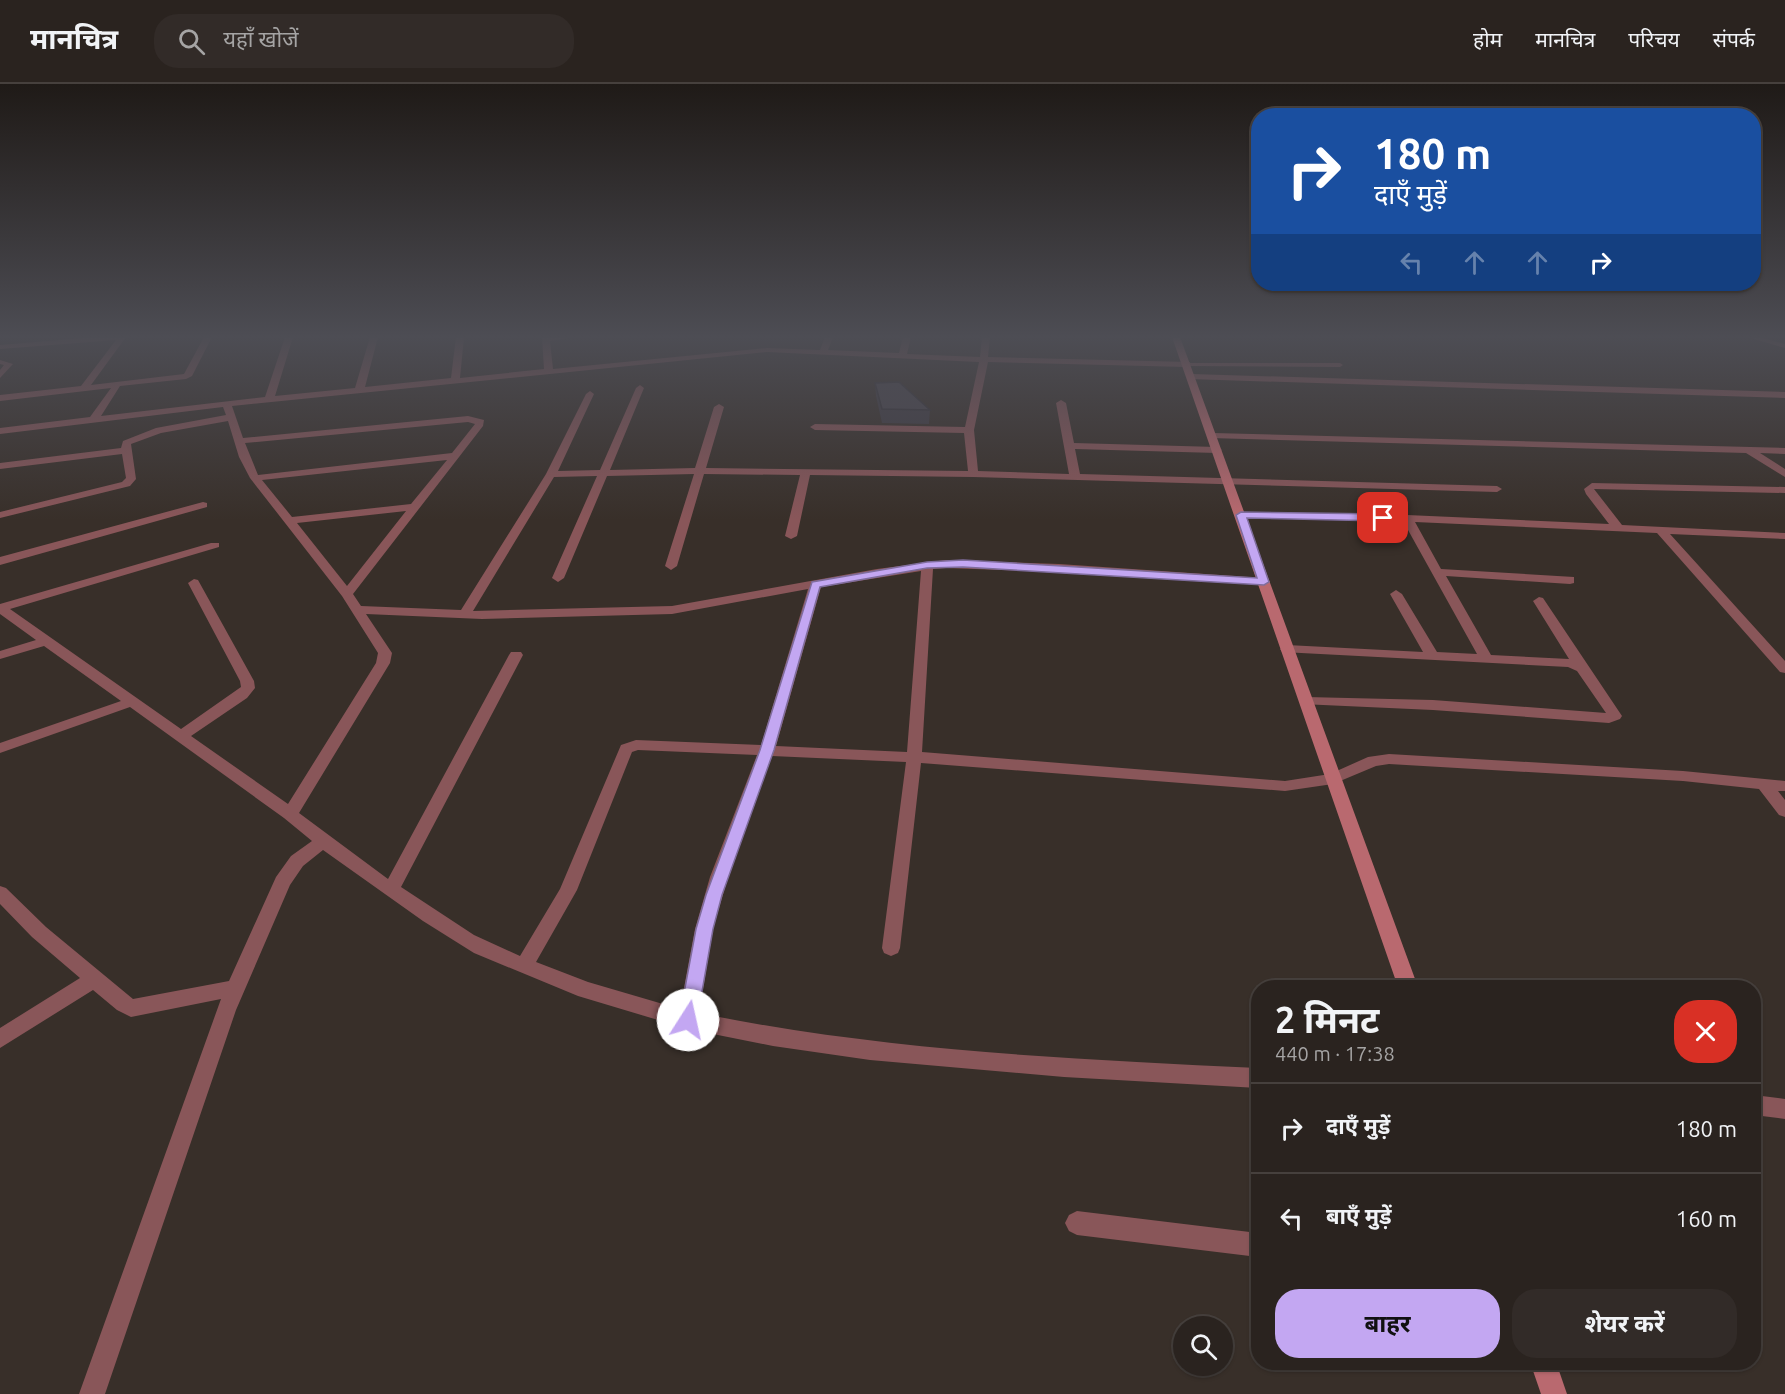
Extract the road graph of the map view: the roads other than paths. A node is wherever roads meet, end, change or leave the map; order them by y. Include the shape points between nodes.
1 (108, 398) edge
2 (279, 398) edge
3 (588, 398) edge
4 (636, 398) edge
5 (976, 398) edge
6 (1199, 398) edge
7 (269, 399) joint
8 (1061, 403) dead end
9 (227, 404) junction
10 (719, 407) dead end
11 (231, 417) junction
12 (94, 419) junction
13 (815, 427) dead end
14 (969, 430) junction
15 (0, 431) edge
16 (240, 441) junction
17 (1215, 443) junction
18 (1070, 446) junction
19 (127, 450) junction
20 (1748, 450) junction
21 (1785, 451) edge
22 (454, 456) junction
23 (0, 466) edge
24 (701, 471) junction
25 (605, 472) junction
26 (806, 472) junction
27 (550, 474) junction
28 (973, 474) junction
29 (1785, 474) edge
30 (1075, 476) junction
31 (255, 478) junction
32 (1227, 480) junction
33 (1497, 489) dead end
34 (1785, 490) edge
35 (203, 506) dead end
36 (417, 507) junction
37 (0, 514) edge
38 (1241, 515) junction
39 (1407, 518) junction
40 (289, 521) junction
41 (1619, 529) junction
42 (1661, 531) junction
43 (792, 536) dead end
44 (1785, 536) edge
45 (214, 545) dead end
46 (0, 561) edge
47 (927, 565) junction
48 (671, 566) dead end
49 (1438, 572) junction
50 (558, 578) dead end
51 (1570, 580) dead end
52 (1264, 582) junction
53 (194, 583) dead end
54 (816, 585) junction
55 (347, 594) junction
56 (1396, 594) dead end
57 (1539, 601) dead end
58 (0, 608) edge
59 (358, 610) junction
60 (464, 615) junction
61 (40, 643) junction
62 (1287, 649) junction
63 (0, 655) edge
64 (516, 655) dead end
65 (1432, 657) junction
66 (1487, 660) junction
67 (1582, 668) junction
68 (1785, 669) edge
69 (1306, 701) junction
70 (126, 704) junction
71 (180, 737) junction
72 (0, 748) edge
73 (767, 750) junction
74 (914, 758) junction
75 (1333, 779) junction
76 (1764, 784) junction
77 (1785, 786) edge
78 (1785, 811) edge
79 (290, 814) junction
80 (311, 850) junction
81 (391, 890) junction
82 (0, 893) edge
83 (891, 948) dead end
84 (524, 967) junction
85 (94, 979) junction
86 (1405, 980) edge
87 (236, 988) junction
88 (688, 1020) junction
89 (0, 1039) edge
90 (1251, 1078) edge
91 (1761, 1106) edge
92 (1785, 1108) edge
93 (1077, 1223) dead end
94 (1251, 1244) edge
95 (1547, 1370) edge
96 (1557, 1393) edge
97 (93, 1394) edge

1 - 12 street
2 - 7 street
3 - 27 street
4 - 25 street
5 - 14 street
6 - 17 main road
7 - 9 street
8 - 18 street
9 - 11 street
9 - 12 street
10 - 24 street
11 - 16 street
11 - 19 street via 134,437 126,443
12 - 15 street
13 - 14 street
14 - 28 street
16 - 22 street via 479,420 480,424
16 - 31 street
17 - 18 street
17 - 20 street
17 - 32 main road
18 - 30 street
19 - 23 street
19 - 37 street via 132,479 126,484
20 - 21 street
20 - 29 street
22 - 31 street
22 - 36 street
24 - 25 street
24 - 26 street
24 - 48 street
25 - 27 street
25 - 50 street
26 - 28 street
26 - 43 street
27 - 60 street
28 - 30 street
30 - 32 street
31 - 40 street
32 - 33 street
32 - 38 main road
34 - 41 street via 1592,486 1592,494
35 - 46 street
36 - 40 street
36 - 55 street
38 - 39 street
38 - 52 main road
39 - 41 street
39 - 49 street
40 - 55 street
41 - 42 street
42 - 44 street
42 - 68 street
45 - 58 street
47 - 52 street via 1059,568
47 - 54 street
47 - 74 street
49 - 51 street
49 - 66 street
52 - 62 main road
53 - 71 street via 248,688
54 - 60 street via 672,610
54 - 73 street
55 - 59 street
56 - 65 street
57 - 67 street
58 - 61 street
59 - 60 street
59 - 79 street via 382,645 383,663
61 - 63 street
61 - 70 street
62 - 65 street
62 - 69 main road
64 - 81 street
65 - 66 street
66 - 67 street via 1563,662
67 - 69 street via 1616,716
69 - 75 main road
70 - 71 street
70 - 72 street
71 - 79 street
73 - 74 street
73 - 84 street via 636,745 627,749 568,890
73 - 88 street via 719,877 704,929
74 - 75 street via 1285,786
74 - 83 street
75 - 76 street via 1373,761 1389,759
75 - 86 main road
76 - 77 street
76 - 78 street
79 - 80 street
80 - 81 street
80 - 87 street via 282,882
81 - 84 street via 491,953
82 - 85 street
84 - 88 street
85 - 87 street via 131,1008
85 - 89 street
87 - 97 street via 181,1134
88 - 90 street via 787,1041 948,1061
91 - 92 street
93 - 94 street
95 - 96 main road

